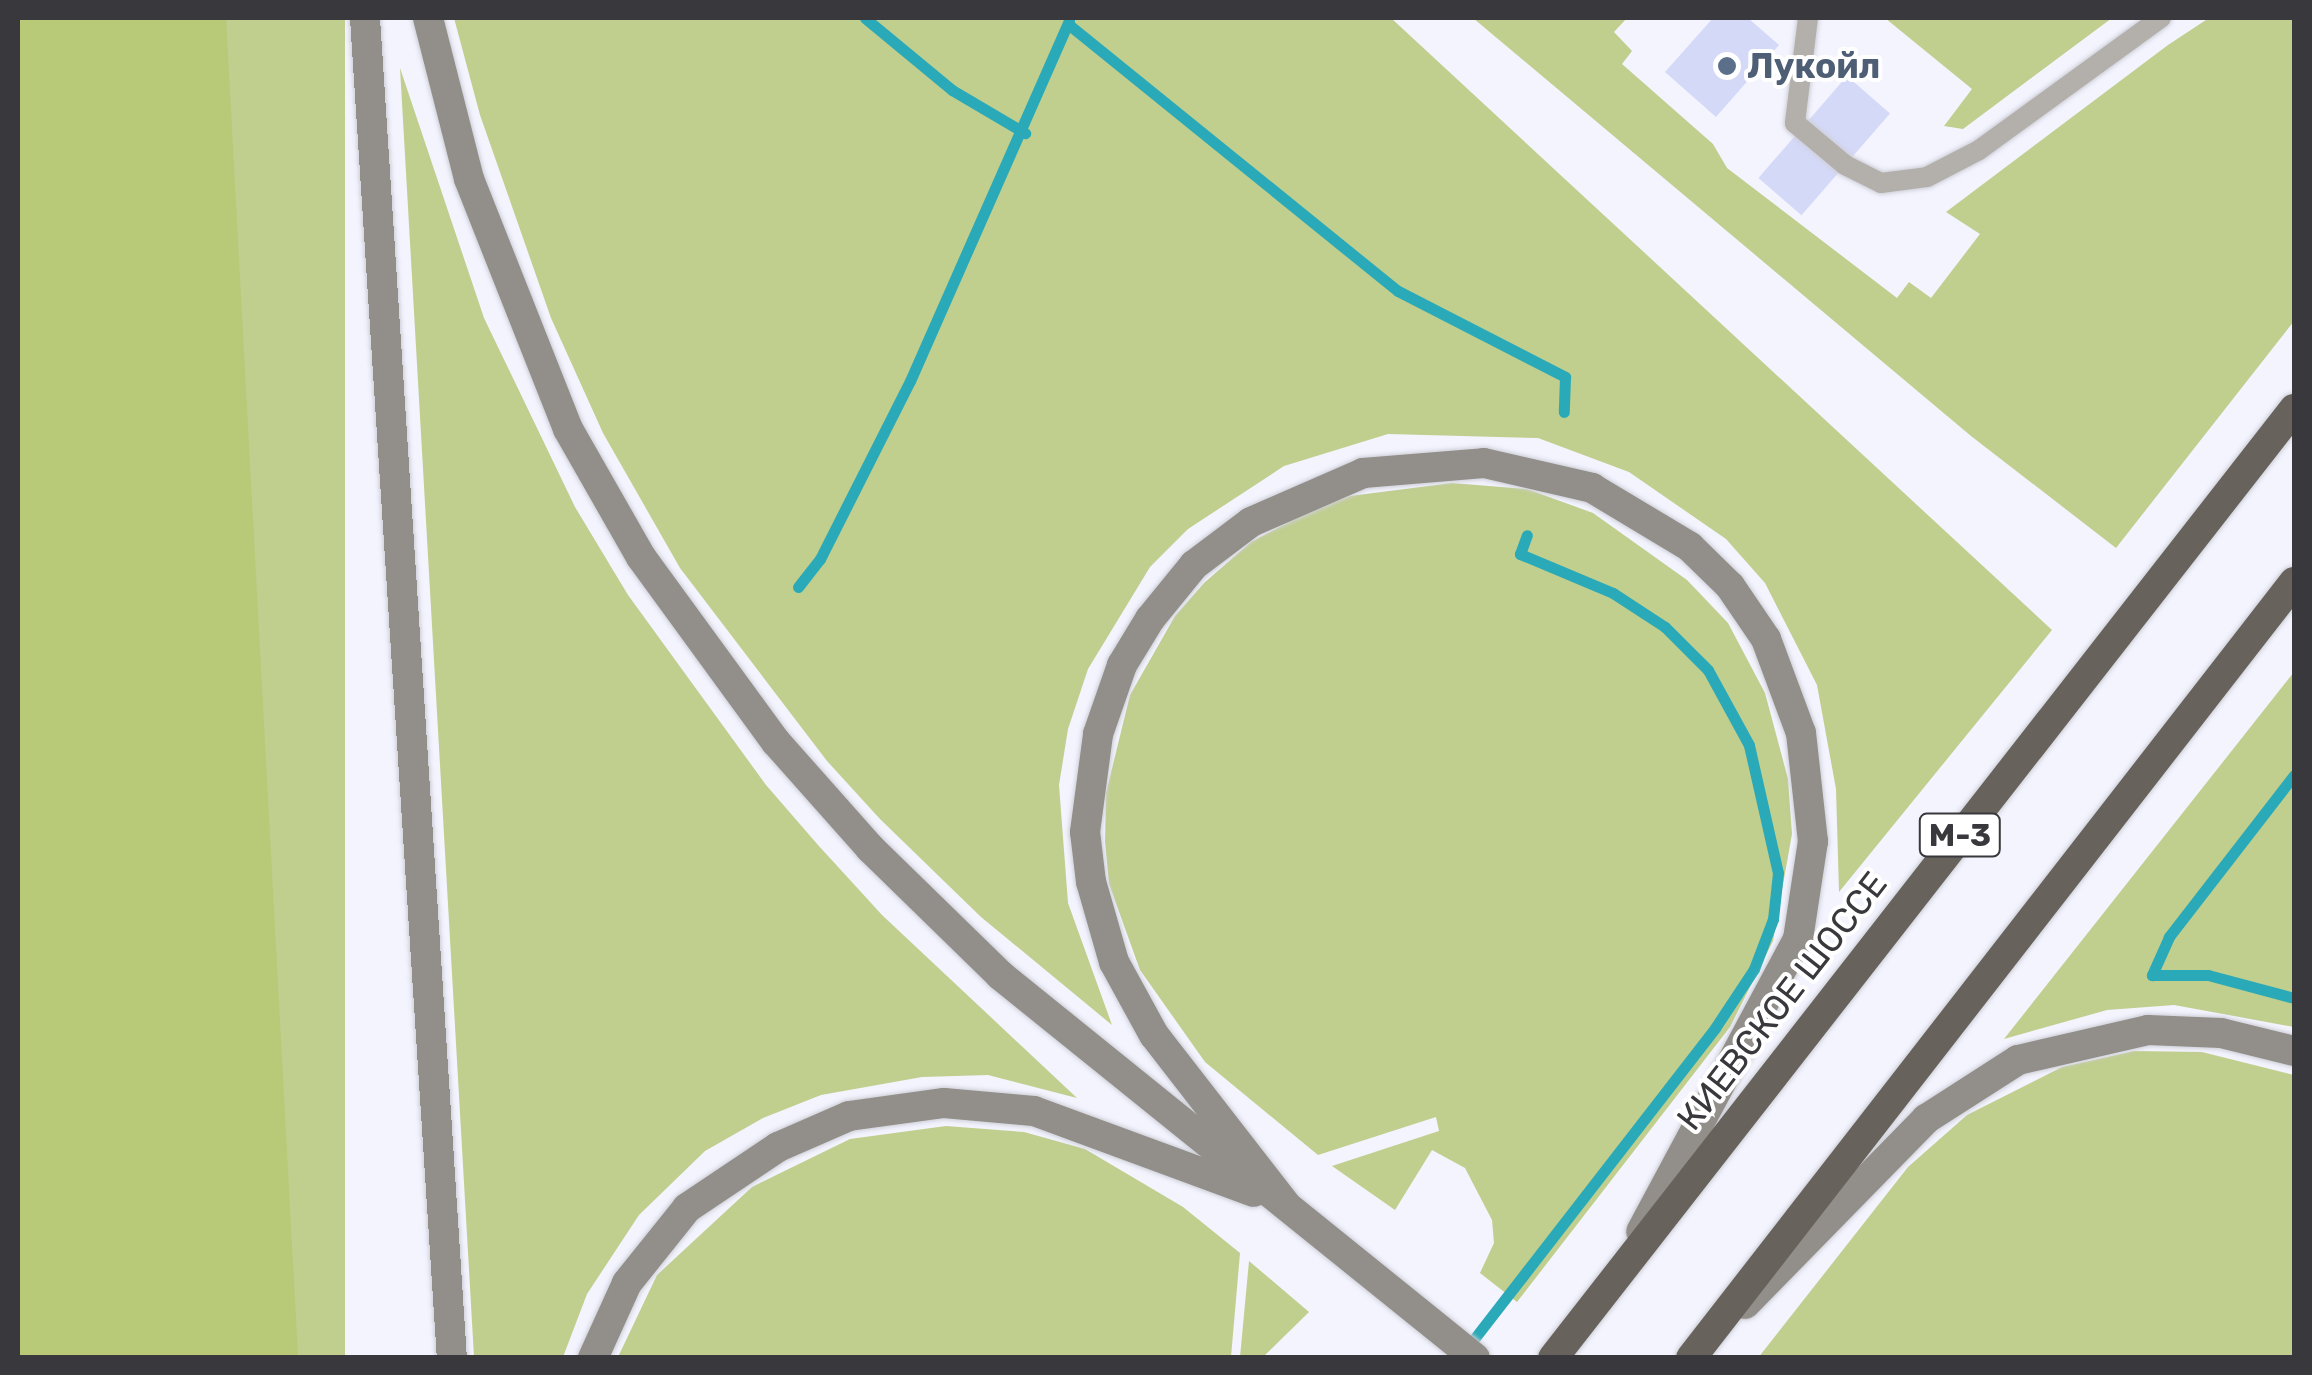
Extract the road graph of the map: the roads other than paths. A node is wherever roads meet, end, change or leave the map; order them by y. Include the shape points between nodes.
1 (365, 18) edge
2 (428, 18) edge
3 (1808, 18) edge
4 (2161, 18) edge
5 (2294, 410) edge
6 (2294, 582) edge
7 (2294, 1051) edge
8 (1286, 1205) junction
9 (1626, 1260) junction
10 (1712, 1331) junction
11 (452, 1358) edge
12 (592, 1358) edge
13 (1475, 1358) edge
14 (1552, 1358) edge
15 (1691, 1358) edge

1 - 11 main road
2 - 8 main road via 469,178 550,390 613,513 681,616 830,806 918,896 1043,1012
3 - 4 lane via 1795,123 1844,165 1892,183 1927,177 1979,150
5 - 9 highway, КИЕВСКОЕ ШОССЕ / М-3
6 - 10 highway
7 - 10 main road via 2222,1033 2148,1030 2079,1041 2008,1064 1926,1119 1818,1234
8 - 9 main road via 1154,1036 1114,962 1091,882 1086,832 1098,734 1122,665 1150,619 1194,565 1251,522 1336,481 1388,468 1502,465 1616,499 1713,567 1782,670 1808,770 1811,883 1786,971
8 - 12 main road via 1034,1111 944,1103 874,1111 778,1147 686,1208 633,1274
8 - 13 main road
9 - 14 highway, КИЕВСКОЕ ШОССЕ / М-3
10 - 15 highway

